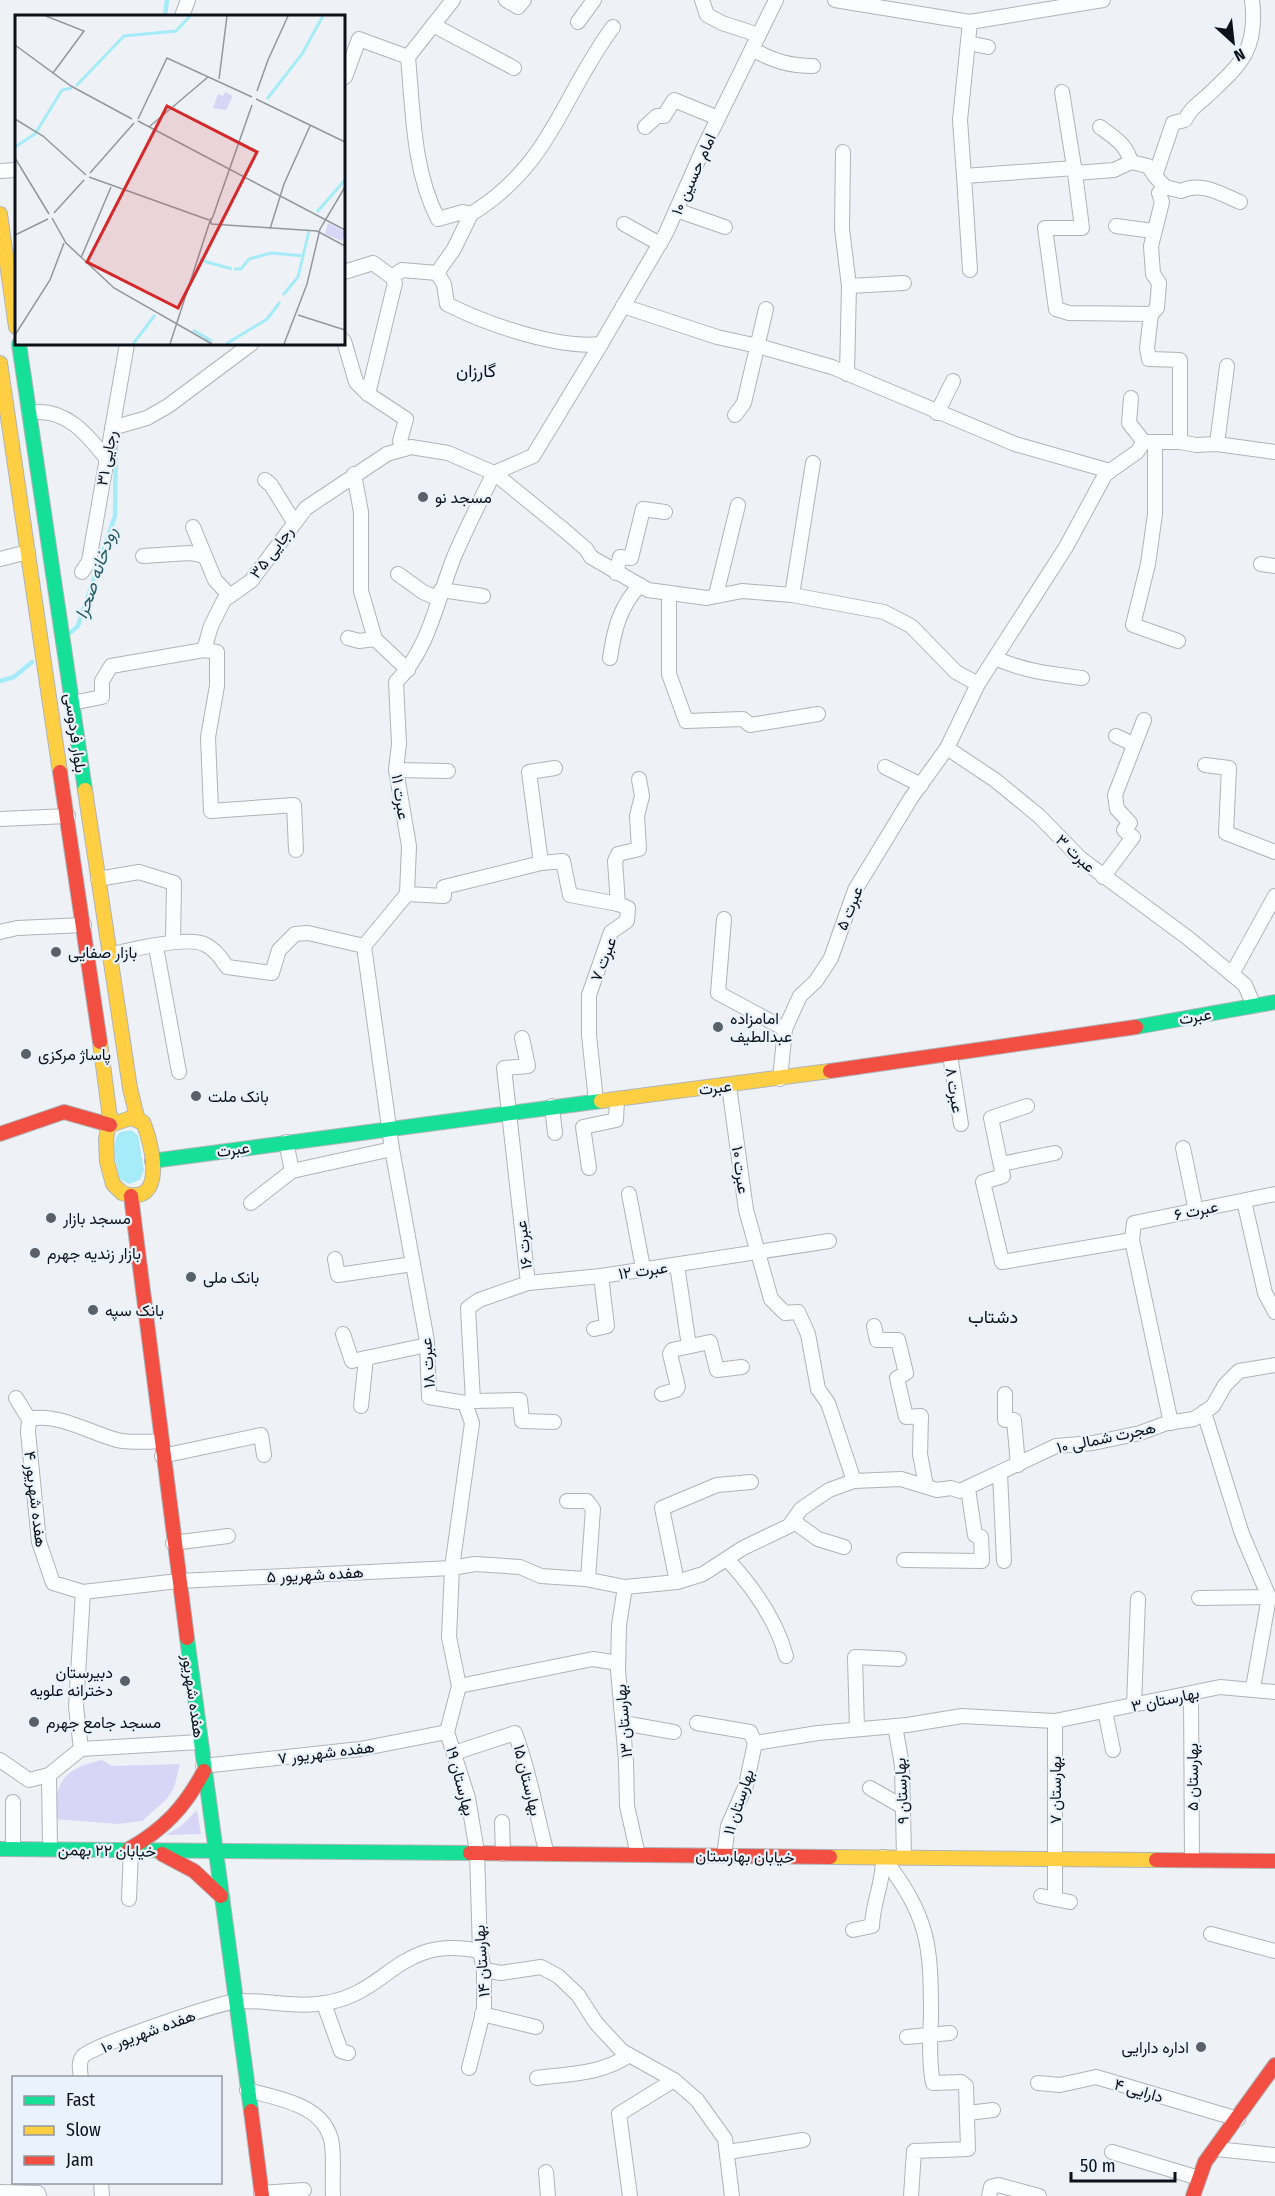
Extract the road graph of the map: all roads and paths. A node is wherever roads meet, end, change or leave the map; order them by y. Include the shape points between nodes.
1 (188, 0) edge
2 (453, 0) edge
3 (506, 0) edge
4 (524, 0) edge
5 (594, 0) edge
6 (702, 0) edge
7 (776, 0) edge
8 (835, 0) edge
9 (1103, 0) edge
10 (1252, 0) edge
11 (182, 15) edge
12 (578, 22) dead end
13 (970, 22) junction
14 (433, 25) junction
15 (613, 27) dead end
16 (759, 35) junction
17 (968, 43) junction
18 (988, 47) dead end
19 (752, 49) junction
20 (408, 57) junction
21 (813, 66) dead end
22 (514, 68) dead end
23 (345, 77) edge
24 (1062, 92) dead end
25 (718, 118) junction
26 (645, 127) dead end
27 (1100, 128) dead end
28 (843, 152) dead end
29 (1131, 162) junction
30 (15, 170) edge
31 (1075, 170) junction
32 (0, 171) edge
33 (964, 176) junction
34 (1155, 176) junction
35 (1165, 187) junction
36 (1240, 202) dead end
37 (676, 210) junction
38 (0, 214) edge
39 (471, 214) junction
40 (624, 224) dead end
41 (1116, 226) dead end
42 (725, 227) dead end
43 (1153, 231) junction
44 (660, 244) junction
45 (970, 270) dead end
46 (345, 272) edge
47 (437, 273) junction
48 (392, 277) junction
49 (904, 283) dead end
50 (849, 286) junction
51 (623, 306) junction
52 (766, 309) dead end
53 (15, 311) edge
54 (1151, 314) junction
55 (345, 344) edge
56 (601, 344) junction
57 (19, 345) edge
58 (127, 345) edge
59 (250, 345) edge
60 (758, 346) junction
61 (0, 363) edge
62 (1227, 366) dead end
63 (847, 374) junction
64 (953, 381) dead end
65 (368, 394) junction
66 (1131, 398) dead end
67 (29, 413) junction
68 (937, 413) junction
69 (735, 415) dead end
70 (112, 428) junction
71 (1150, 442) junction
72 (1180, 442) junction
73 (1217, 444) junction
74 (405, 449) junction
75 (1275, 452) edge
76 (106, 458) junction
77 (813, 463) dead end
78 (1110, 471) junction
79 (494, 473) junction
80 (354, 474) junction
81 (265, 480) dead end
82 (738, 505) dead end
83 (665, 512) dead end
84 (294, 522) junction
85 (193, 527) dead end
86 (50, 550) junction
87 (28, 552) junction
88 (143, 556) dead end
89 (205, 556) junction
90 (0, 559) edge
91 (82, 572) dead end
92 (616, 573) junction
93 (398, 574) dead end
94 (640, 585) junction
95 (440, 594) junction
96 (669, 594) junction
97 (716, 595) junction
98 (792, 595) junction
99 (230, 596) junction
100 (483, 596) dead end
101 (348, 638) dead end
102 (375, 639) junction
103 (1178, 641) dead end
104 (204, 650) junction
105 (610, 658) dead end
106 (995, 658) junction
107 (408, 670) junction
108 (1082, 678) dead end
109 (978, 684) junction
110 (72, 703) junction
111 (818, 714) dead end
112 (1144, 720) dead end
113 (1116, 736) dead end
114 (1133, 744) junction
115 (947, 748) junction
116 (1205, 765) dead end
117 (885, 767) dead end
118 (555, 768) dead end
119 (396, 770) junction
120 (448, 771) dead end
121 (639, 778) dead end
122 (921, 785) junction
123 (68, 816) junction
124 (0, 819) edge
125 (296, 850) dead end
126 (1275, 852) edge
127 (542, 863) junction
128 (1103, 877) junction
129 (98, 879) junction
130 (407, 894) junction
131 (1275, 896) edge
132 (618, 904) junction
133 (724, 919) dead end
134 (84, 925) junction
135 (0, 932) edge
136 (173, 942) junction
137 (364, 946) junction
138 (156, 947) junction
139 (109, 955) junction
140 (1232, 974) junction
141 (1275, 1002) edge
142 (1254, 1006) junction
143 (785, 1029) junction
144 (522, 1038) dead end
145 (950, 1055) junction
146 (178, 1072) dead end
147 (780, 1079) junction
148 (729, 1086) junction
149 (617, 1099) junction
150 (596, 1101) junction
151 (552, 1106) junction
152 (1027, 1106) dead end
153 (508, 1112) junction
154 (138, 1121) junction
155 (961, 1124) dead end
156 (110, 1125) junction
157 (390, 1128) junction
158 (555, 1133) dead end
159 (0, 1134) edge
160 (286, 1142) junction
161 (1183, 1148) dead end
162 (392, 1149) junction
163 (1055, 1153) dead end
164 (152, 1161) junction
165 (1000, 1164) junction
166 (589, 1168) dead end
167 (292, 1171) junction
168 (629, 1194) dead end
169 (1275, 1194) edge
170 (130, 1196) junction
171 (1244, 1201) junction
172 (251, 1203) dead end
173 (1196, 1211) junction
174 (1132, 1240) junction
175 (829, 1241) dead end
176 (758, 1252) junction
177 (335, 1259) dead end
178 (412, 1264) junction
179 (677, 1265) junction
180 (643, 1268) junction
181 (601, 1276) junction
182 (528, 1283) junction
183 (1275, 1312) edge
184 (874, 1326) dead end
185 (594, 1329) dead end
186 (343, 1334) dead end
187 (427, 1345) junction
188 (689, 1346) junction
189 (366, 1358) junction
190 (1275, 1365) edge
191 (742, 1367) dead end
192 (663, 1394) dead end
193 (1005, 1394) dead end
194 (16, 1398) dead end
195 (469, 1402) junction
196 (361, 1406) dead end
197 (1204, 1412) junction
198 (29, 1419) junction
199 (554, 1422) dead end
200 (1171, 1423) junction
201 (160, 1441) junction
202 (264, 1455) dead end
203 (162, 1456) junction
204 (1018, 1464) junction
205 (1000, 1473) junction
206 (854, 1481) junction
207 (752, 1482) dead end
208 (926, 1486) junction
209 (968, 1489) junction
210 (567, 1501) dead end
211 (793, 1521) junction
212 (228, 1536) dead end
213 (173, 1543) junction
214 (844, 1547) dead end
215 (727, 1559) junction
216 (904, 1560) dead end
217 (1004, 1561) dead end
218 (452, 1568) junction
219 (588, 1579) junction
220 (178, 1581) junction
221 (677, 1582) junction
222 (625, 1587) junction
223 (83, 1592) junction
224 (1269, 1597) junction
225 (1199, 1598) dead end
226 (1138, 1599) dead end
227 (786, 1656) dead end
228 (899, 1659) dead end
229 (618, 1663) junction
230 (459, 1686) junction
231 (1253, 1688) junction
232 (1275, 1692) edge
233 (1191, 1694) junction
234 (1134, 1705) junction
235 (1105, 1711) junction
236 (1055, 1721) junction
237 (623, 1723) junction
238 (697, 1723) dead end
239 (895, 1726) junction
240 (857, 1729) junction
241 (447, 1732) junction
242 (674, 1732) dead end
243 (200, 1742) junction
244 (755, 1743) junction
245 (81, 1749) junction
246 (1113, 1750) dead end
247 (454, 1753) junction
248 (0, 1760) edge
249 (204, 1769) junction
250 (49, 1775) junction
251 (870, 1788) dead end
252 (13, 1802) dead end
253 (903, 1807) junction
254 (502, 1822) dead end
255 (50, 1848) junction
256 (7, 1849) edge
257 (130, 1850) junction
258 (150, 1851) junction
259 (215, 1851) junction
260 (477, 1852) junction
261 (503, 1854) junction
262 (546, 1854) junction
263 (638, 1855) junction
264 (724, 1856) junction
265 (883, 1857) junction
266 (904, 1857) junction
267 (1055, 1858) junction
268 (1192, 1860) junction
269 (1275, 1861) edge
270 (221, 1896) junction
271 (129, 1899) dead end
272 (1070, 1902) dead end
273 (853, 1930) dead end
274 (1211, 1934) dead end
275 (480, 1951) junction
276 (1275, 1951) edge
277 (484, 1970) junction
278 (235, 2001) junction
279 (324, 2004) junction
280 (482, 2014) junction
281 (536, 2027) dead end
282 (950, 2033) dead end
283 (930, 2035) junction
284 (907, 2037) dead end
285 (348, 2053) dead end
286 (629, 2055) junction
287 (1275, 2065) edge
288 (469, 2068) dead end
289 (81, 2076) edge
290 (537, 2078) dead end
291 (674, 2080) junction
292 (1038, 2083) dead end
293 (1259, 2089) junction
294 (247, 2090) junction
295 (1275, 2090) edge
296 (993, 2110) dead end
297 (968, 2113) junction
298 (1238, 2119) junction
299 (803, 2140) dead end
300 (1216, 2149) junction
301 (728, 2152) junction
302 (1112, 2152) dead end
303 (1275, 2155) edge
304 (546, 2172) dead end
305 (1199, 2178) junction
306 (304, 2190) dead end
307 (0, 2192) edge
308 (262, 2195) edge
309 (39, 2196) edge
310 (333, 2196) edge
311 (548, 2196) edge
312 (630, 2196) edge
313 (732, 2196) edge
314 (911, 2196) edge
315 (989, 2196) edge
316 (1039, 2196) edge
317 (1193, 2196) edge

1 - 11 street
2 - 14 street
3 - 4 street via 519,7
5 - 12 street
6 - 16 street via 707,15
7 - 16 street, امام حسین ۱۰
8 - 13 street
9 - 13 street
10 - 34 street via 1250,49 1191,108 1185,120 1173,123
13 - 17 street
14 - 20 street
14 - 22 street
15 - 39 street via 539,153 515,181
16 - 19 street, امام حسین ۱۰
17 - 18 street
17 - 33 street via 960,120
19 - 21 street via 792,66
19 - 25 street, امام حسین ۱۰
20 - 23 street via 359,39
20 - 39 street via 420,167 430,205 438,219 463,212
24 - 31 street
25 - 26 street via 674,100 664,116
25 - 37 street, امام حسین ۱۰
27 - 29 street via 1121,142
28 - 50 street via 842,229
29 - 31 street via 1114,170
29 - 34 street via 1148,166
30 - 32 street
31 - 33 street
31 - 54 street via 1082,228 1045,228 1056,309 1069,313
33 - 45 street
34 - 35 street
35 - 36 street via 1181,191 1201,187
35 - 43 street via 1159,193 1162,202
37 - 42 street
37 - 44 street, امام حسین ۱۰
38 - 53 main road
39 - 47 street
40 - 44 street
41 - 43 street
43 - 54 street via 1153,274 1159,284 1157,308
44 - 51 street, امام حسین ۱۰
46 - 48 street via 373,263
47 - 48 street via 402,270
47 - 56 street via 444,284 447,304 472,317 580,346
48 - 65 street via 395,283
49 - 50 street
50 - 63 street
51 - 56 street, امام حسین ۱۰
51 - 60 street via 717,337
52 - 60 street
54 - 72 street via 1149,359 1180,360
55 - 65 street via 356,382
56 - 79 street, امام حسین ۱۰ via 533,456
57 - 67 main road, بلوار فردوسی
58 - 70 street, رجایی ۳۱
59 - 70 street via 168,406 147,418
60 - 63 street
60 - 69 street via 744,403
61 - 87 main road, بلوار فردوسی
62 - 73 street
63 - 68 street
64 - 68 street
65 - 74 street via 406,419 400,441
66 - 71 street via 1129,423
67 - 76 street via 41,411 71,421
67 - 86 main road, بلوار فردوسی
68 - 78 street via 1015,444
70 - 76 street, رجایی ۳۱
71 - 72 street
71 - 78 street
71 - 103 street via 1154,524 1133,625
72 - 73 street
73 - 75 street
74 - 79 street via 448,453
74 - 80 street, رجایی ۳۵ via 387,454
76 - 91 street, رجایی ۳۱ via 88,561
77 - 98 street
78 - 106 street
79 - 92 street via 579,542 591,557
79 - 95 street, عبرت ۱۱
80 - 84 street, رجایی ۳۵ via 306,508
80 - 102 street via 362,512 361,591
81 - 84 street
82 - 97 street
83 - 92 street via 643,508 631,558 620,557
84 - 99 street, رجایی ۳۵ via 251,581
85 - 89 street
86 - 87 main road
86 - 110 main road, بلوار فردوسی
87 - 90 street
87 - 123 main road, بلوار فردوسی
88 - 89 street
89 - 99 street via 215,580
92 - 94 street
93 - 95 street via 423,592
94 - 96 street
94 - 105 street via 629,596 615,626
95 - 100 street
95 - 107 street, عبرت ۱۱ via 424,644
96 - 97 street via 707,598
96 - 111 street via 669,674 686,721 743,719 750,725
97 - 98 street via 742,591
98 - 109 street via 884,612 911,626 956,672
99 - 104 street, رجایی ۳۵ via 211,626
101 - 102 street
102 - 107 street
104 - 110 street via 111,666 102,681 102,697
104 - 125 street via 218,652 208,737 211,811 294,805
106 - 108 street via 1020,669
106 - 109 street
107 - 119 street, عبرت ۱۱ via 396,682
109 - 115 street
110 - 129 main road, بلوار فردوسی
112 - 114 street
113 - 114 street
114 - 128 street via 1115,795 1117,809 1130,823 1124,830 1133,837
115 - 122 street, عبرت ۵
115 - 128 street, عبرت ۳ via 1039,816
116 - 126 street via 1229,768 1227,833
117 - 122 street
118 - 127 street via 529,772
119 - 120 street
119 - 130 street, عبرت ۱۱ via 410,846
121 - 132 street via 639,849 618,854 615,861
122 - 143 street, عبرت ۵ via 855,890 831,958 800,996
123 - 124 street
123 - 134 main road, بلوار فردوسی
127 - 130 street via 444,887 444,896
127 - 132 street via 563,861 570,895
128 - 140 street, عبرت ۳
129 - 136 street via 139,872 174,882
129 - 139 main road, بلوار فردوسی
130 - 137 street
131 - 140 street
132 - 150 street, عبرت ۷ via 628,908 627,921 611,932 589,995
133 - 143 street via 718,993
134 - 135 street
134 - 156 main road, بلوار فردوسی
136 - 137 street via 204,943 227,967 273,973 279,950 295,934 308,933
136 - 138 street
137 - 157 street
138 - 139 street
138 - 146 street
139 - 154 main road, بلوار فردوسی
140 - 142 street, عبرت ۳ via 1245,985
141 - 142 main road, عبرت
142 - 145 main road, عبرت
143 - 147 street, عبرت ۵
144 - 153 street, عبرت ۱۶ via 528,1066 504,1068
145 - 147 main road, عبرت
145 - 155 street, عبرت ۸
147 - 148 main road, عبرت
148 - 149 main road, عبرت
148 - 176 street, عبرت ۱۰ via 746,1210
149 - 150 main road, عبرت
149 - 166 street via 616,1120 583,1127
150 - 151 main road, عبرت
151 - 153 main road, عبرت
151 - 158 street
152 - 165 street via 991,1118
153 - 157 main road, عبرت
153 - 182 street, عبرت ۱۶
154 - 156 main road via 131,1118
154 - 164 main road, بلوار فردوسی via 143,1122 147,1132
156 - 159 main road via 64,1112
156 - 170 main road, بلوار فردوسی via 105,1138 113,1185
157 - 160 main road, عبرت
157 - 162 street, عبرت ۱۸
160 - 164 main road, عبرت
160 - 167 street
161 - 173 street
162 - 167 street
162 - 178 street, عبرت ۱۸
163 - 165 street
164 - 170 main road, بلوار فردوسی via 153,1178 148,1190
165 - 174 street via 1003,1176 983,1182 1002,1262
167 - 172 street
168 - 180 street
169 - 171 street, عبرت ۶
170 - 201 main road, هفده شهریور
171 - 173 street, عبرت ۶
171 - 183 street via 1265,1293
173 - 174 street, عبرت ۶ via 1134,1223
174 - 200 street
175 - 176 street, عبرت ۱۲
176 - 179 street, عبرت ۱۲
176 - 206 street, عبرت ۱۰ via 771,1299 784,1313 798,1312 808,1334 818,1389 828,1403
177 - 178 street via 338,1275
178 - 187 street, عبرت ۱۸
179 - 180 street, عبرت ۱۲
179 - 188 street
180 - 181 street, عبرت ۱۲
181 - 182 street, عبرت ۱۲
181 - 185 street via 607,1326
182 - 195 street, عبرت ۱۶ via 478,1300 468,1308
184 - 208 street via 877,1340 898,1340 906,1373 897,1378 906,1417 921,1416 920,1454
186 - 189 street via 352,1361
187 - 189 street
187 - 195 street, عبرت ۱۸ via 429,1397
188 - 191 street via 710,1342 717,1370
188 - 192 street via 670,1352 678,1387
189 - 196 street
190 - 197 street via 1239,1371
193 - 204 street via 1005,1420 1014,1420
194 - 198 street
195 - 199 street via 520,1400 522,1421
195 - 218 street via 472,1423
197 - 200 street, هجرت شمالی ۱۰ via 1194,1419
197 - 224 street via 1242,1534
198 - 201 street via 66,1421 117,1440
198 - 223 street, هفده شهریور ۴ via 39,1542 53,1583
200 - 204 street, هجرت شمالی ۱۰ via 1116,1438 1056,1446
201 - 203 main road, هفده شهریور
202 - 203 street via 261,1435
203 - 213 main road, هفده شهریور
204 - 205 street, هجرت شمالی ۱۰
205 - 209 street, هجرت شمالی ۱۰
205 - 217 street
206 - 208 street, هجرت شمالی ۱۰ via 901,1479
206 - 211 street, هجرت شمالی ۱۰ via 829,1490 801,1509
207 - 221 street via 717,1485 662,1508
208 - 209 street, هجرت شمالی ۱۰ via 937,1490
209 - 216 street via 975,1535 981,1537 982,1561
210 - 219 street via 587,1501 592,1509
211 - 214 street via 818,1539
211 - 215 street, هجرت شمالی ۱۰
212 - 213 street
213 - 220 main road, هفده شهریور
215 - 221 street, هجرت شمالی ۱۰ via 703,1574
215 - 227 street via 766,1611 781,1637
218 - 219 street, هفده شهریور ۵ via 475,1564 520,1567 541,1576
218 - 220 street, هفده شهریور ۵
218 - 230 street, بهارستان ۱۹ via 449,1637
219 - 222 street, هفده شهریور ۵
220 - 223 street, هفده شهریور ۴
220 - 243 main road, هفده شهریور
221 - 222 street, هفده شهریور ۵
222 - 229 street, بهارستان ۱۳
223 - 245 street via 76,1707
224 - 225 street
224 - 231 street
226 - 234 street
228 - 240 street via 855,1657
229 - 230 street via 593,1659
229 - 237 street, بهارستان ۱۳
230 - 241 street, بهارستان ۱۹
231 - 232 street, بهارستان ۳
231 - 233 street, بهارستان ۳ via 1220,1687
233 - 234 street, بهارستان ۳
233 - 268 street, بهارستان ۵
234 - 235 street, بهارستان ۳
235 - 236 street, بهارستان ۳
235 - 246 street
236 - 239 street, بهارستان ۳ via 962,1716
236 - 267 street, بهارستان ۷
237 - 242 street
237 - 263 street, بهارستان ۱۳ via 627,1806
238 - 244 street via 750,1732
239 - 240 street, بهارستان ۳
239 - 253 street, بهارستان ۹ via 902,1765
240 - 244 street
241 - 247 street, بهارستان ۱۹
241 - 249 street, هفده شهریور ۷ via 360,1749
243 - 245 street
243 - 249 main road, هفده شهریور
244 - 264 street, بهارستان ۱۱ via 746,1785 728,1826
245 - 250 street
247 - 260 street, بهارستان ۱۹ via 468,1798
247 - 262 street, بهارستان ۱۵ via 515,1733 527,1763
248 - 250 street via 29,1780
249 - 257 main road via 187,1805 161,1832
249 - 259 main road, هفده شهریور
250 - 255 street
251 - 253 street
252 - 256 street
253 - 266 street, بهارستان ۹
254 - 261 street
255 - 256 main road, خیابان ۲۲ بهمن
255 - 257 main road, خیابان ۲۲ بهمن
257 - 258 main road, خیابان ۲۲ بهمن
257 - 271 street
258 - 259 main road, خیابان ۲۲ بهمن
258 - 270 main road via 202,1875
259 - 260 main road, خیابان بهارستان
259 - 270 main road, هفده شهریور
260 - 261 main road, خیابان بهارستان
260 - 275 street, بهارستان ۱۴
261 - 262 main road, خیابان بهارستان
262 - 263 main road, خیابان بهارستان
263 - 264 main road, خیابان بهارستان
264 - 265 main road, خیابان بهارستان
265 - 266 main road, خیابان بهارستان
265 - 273 street via 884,1876 872,1906 872,1926
265 - 283 street via 907,1888 923,1922 931,1963
266 - 267 main road, خیابان بهارستان
267 - 268 main road, خیابان بهارستان
267 - 272 street, بهارستان ۷ via 1048,1898
268 - 269 main road, خیابان بهارستان
270 - 278 main road, هفده شهریور
274 - 276 street
275 - 277 street, بهارستان ۱۴
275 - 279 street via 459,1947 418,1953 349,1997
277 - 280 street, بهارستان ۱۴
277 - 286 street via 501,1973 540,1967 558,1976
278 - 279 street
278 - 289 street, هفده شهریور ۱۰ via 123,2036 84,2054
278 - 294 main road, هفده شهریور
279 - 285 street via 341,2051
280 - 281 street
280 - 288 street, بهارستان ۱۴
282 - 283 street
283 - 284 street
283 - 297 street via 933,2083 964,2082
286 - 290 street via 617,2064 570,2076
286 - 291 street
287 - 293 main road
291 - 301 street via 711,2117
291 - 312 street via 618,2114
292 - 298 street, دارایی ۴ via 1060,2085 1096,2078
293 - 295 street
293 - 298 main road
294 - 308 main road, هفده شهریور
294 - 310 street via 305,2108 324,2121 332,2144
296 - 297 street
297 - 314 street via 968,2149 914,2151
298 - 300 main road
299 - 301 street
300 - 303 street
300 - 305 main road
301 - 313 street
302 - 305 street
304 - 311 street
305 - 317 main road
306 - 308 street
307 - 309 street
315 - 316 street via 998,2184

